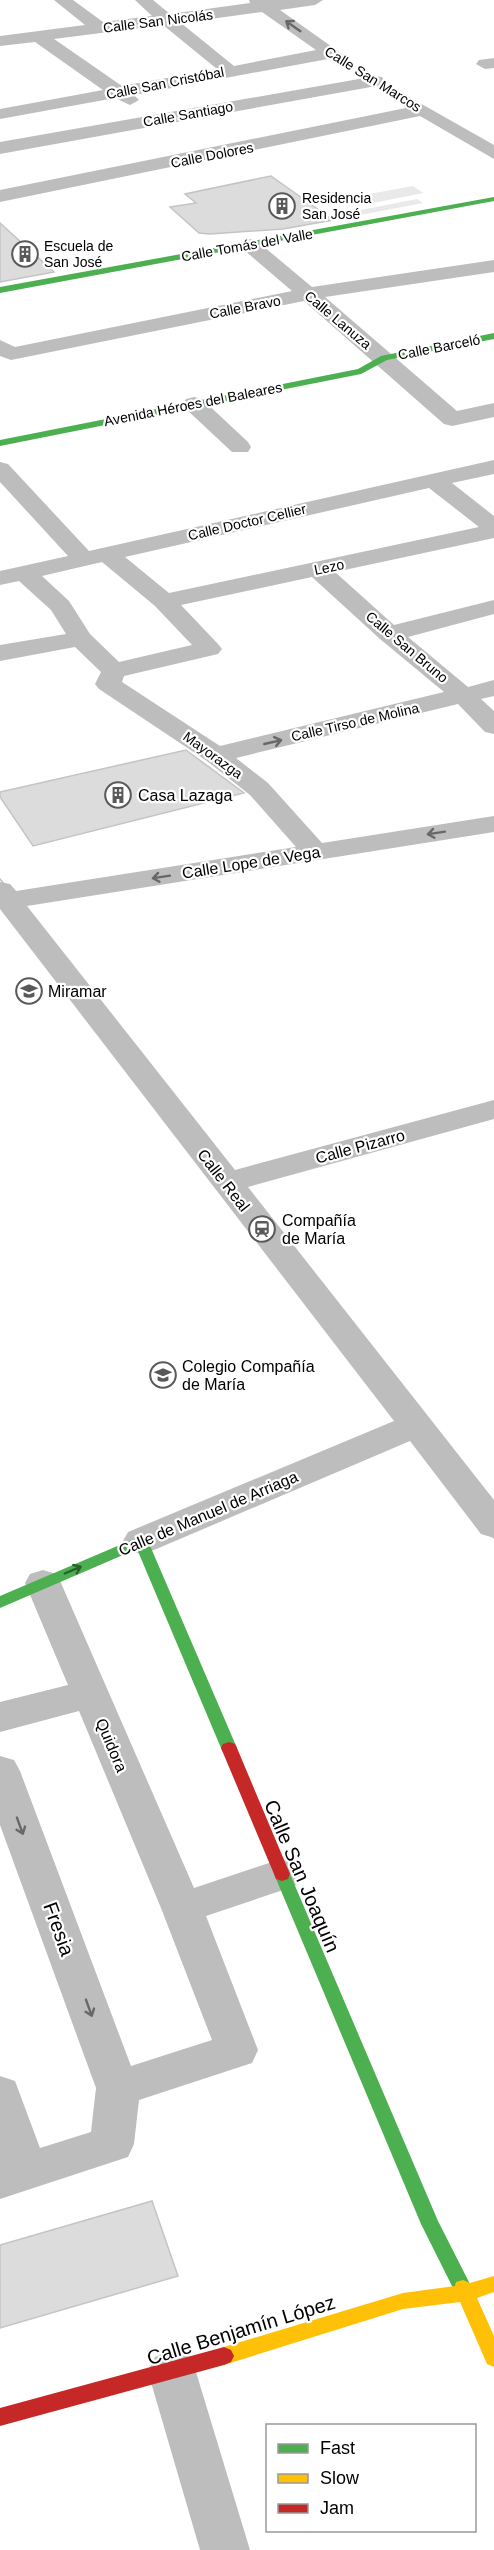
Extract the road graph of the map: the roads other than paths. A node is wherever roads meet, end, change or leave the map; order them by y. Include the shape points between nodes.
1 (62, 0) edge
2 (143, 0) edge
3 (315, 0) edge
4 (261, 4) edge
5 (169, 21) junction
6 (100, 28) junction
7 (38, 36) junction
8 (0, 41) edge
9 (331, 52) junction
10 (229, 70) junction
11 (376, 81) junction
12 (119, 93) junction
13 (423, 110) junction
14 (0, 114) edge
15 (159, 119) junction
16 (0, 148) edge
17 (494, 153) edge
18 (211, 155) junction
19 (0, 196) edge
20 (494, 199) edge
21 (250, 245) junction
22 (494, 266) edge
23 (0, 291) edge
24 (307, 294) junction
25 (494, 336) edge
26 (0, 346) edge
27 (384, 358) junction
28 (194, 404) junction
29 (494, 410) edge
30 (0, 443) edge
31 (240, 447) dead end
32 (494, 467) edge
33 (0, 469) edge
34 (433, 480) junction
35 (494, 529) edge
36 (95, 557) junction
37 (320, 570) junction
38 (12, 575) edge
39 (164, 601) junction
40 (494, 607) edge
41 (389, 634) junction
42 (81, 639) junction
43 (0, 653) edge
44 (114, 671) junction
45 (494, 688) edge
46 (464, 696) junction
47 (494, 726) edge
48 (216, 755) junction
49 (494, 824) edge
50 (315, 852) junction
51 (4, 896) edge
52 (494, 1109) edge
53 (226, 1183) junction
54 (416, 1425) junction
55 (494, 1525) edge
56 (141, 1541) junction
57 (43, 1583) junction
58 (0, 1602) edge
59 (90, 1694) junction
60 (0, 1717) edge
61 (0, 1771) edge
62 (281, 1875) junction
63 (182, 1908) junction
64 (118, 2088) junction
65 (0, 2094) edge
66 (13, 2176) edge
67 (494, 2284) edge
68 (466, 2293) junction
69 (494, 2358) edge
70 (171, 2372) junction
71 (0, 2417) edge
72 (225, 2550) edge

1 - 6 street
2 - 5 street
3 - 4 street, Calle San Nicolás
4 - 5 street, Calle San Nicolás
9 -> 4 street, Calle San Marcos
5 - 6 street, Calle San Nicolás
5 - 10 street
6 - 7 street, Calle San Nicolás
7 - 8 street, Calle San Nicolás
7 - 12 street
9 - 10 street, Calle San Cristóbal
9 - 11 street, Calle San Marcos
10 - 12 street, Calle San Cristóbal
11 - 13 street, Calle San Marcos
11 - 15 street, Calle Santiago
12 - 14 street, Calle San Cristóbal
12 - 15 street
13 - 17 street, Calle San Marcos
13 - 18 street, Calle Dolores
15 - 16 street, Calle Santiago
15 - 18 street
18 - 19 street, Calle Dolores
20 - 21 street, Calle Tomás del Valle
21 - 23 street, Calle Tomás del Valle
21 - 24 street, Calle Lanuza
22 - 24 street, Calle Bravo
24 - 26 street, Calle Bravo via 10,354
24 - 27 street, Calle Lanuza
25 - 27 street, Calle Barceló
27 - 28 street, Avenida Héroes del Baleares via 361,371
27 - 29 street, Calle Lanuza via 452,419
28 - 30 street, Avenida Héroes del Baleares
28 - 31 street
32 - 34 street, Calle Doctor Cellier
33 - 36 street
34 - 35 street
34 - 36 street, Calle Doctor Cellier
35 - 37 street, Lezo
36 - 38 street, Calle Doctor Cellier
36 - 39 street
37 - 39 street, Lezo
37 - 41 street, Calle San Bruno
38 - 42 street via 60,606
39 - 44 street via 209,649
40 - 41 street
41 - 46 street, Calle San Bruno
42 - 43 street
42 - 44 street
44 - 48 street, Mayorazga via 108,684
45 - 46 street, Calle Tirso de Molina
46 - 47 street, Calle San Bruno
48 -> 46 street, Calle Tirso de Molina
48 - 50 street, Mayorazga via 259,789
49 -> 50 street, Calle Lope de Vega
50 -> 51 street, Calle Lope de Vega
51 - 53 street, Calle Real
52 - 53 street, Calle Pizarro
53 - 54 street, Calle Real
54 - 55 street, Calle Real
54 - 56 street, Calle de Manuel de Arriaga
57 -> 56 street, Calle de Manuel de Arriaga
56 - 62 street, Calle San Joaquín
57 - 58 street, Calle de Manuel de Arriaga
57 - 59 street, Quidora
59 - 60 street
59 - 63 street, Quidora
61 -> 64 street, Fresia
62 - 63 street
62 - 68 street, Calle San Joaquín via 430,2224
63 - 64 street, Quidora via 237,2050
64 - 66 street via 112,2144
65 - 66 street
67 - 68 street, Calle Benjamín López
68 - 69 street, Calle San Joaquín
68 - 70 street, Calle Benjamín López via 403,2301
70 - 71 street, Calle Benjamín López
70 - 72 street

